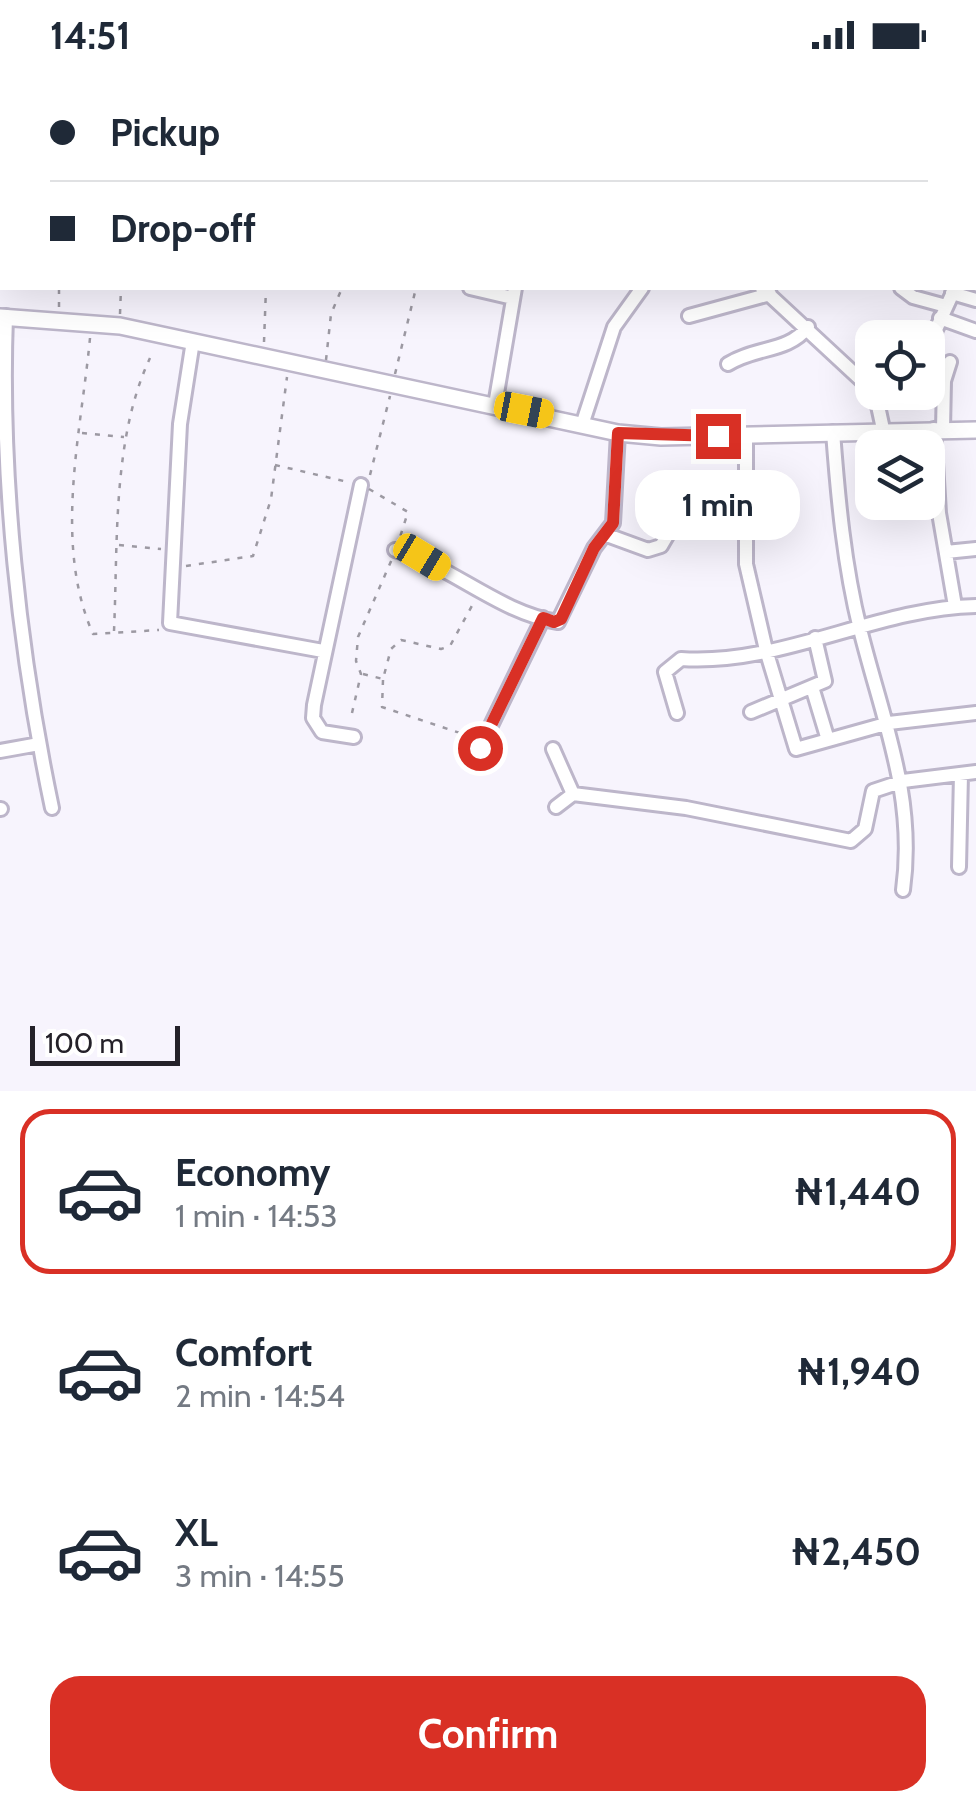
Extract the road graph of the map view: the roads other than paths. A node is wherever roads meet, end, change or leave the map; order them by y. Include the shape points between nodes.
1 (641, 290) edge
2 (904, 290) edge
3 (766, 291) edge
4 (514, 292) edge
5 (976, 300) edge
6 (948, 301) edge
7 (690, 316) dead end
8 (3, 317) edge
9 (808, 327) junction
10 (976, 331) edge
11 (193, 342) junction
12 (950, 362) dead end
13 (728, 364) dead end
14 (855, 371) edge
15 (495, 404) junction
16 (880, 410) edge
17 (582, 422) junction
18 (883, 429) junction
19 (938, 429) junction
20 (976, 430) edge
21 (833, 432) junction
22 (618, 433) junction
23 (746, 436) junction
24 (4, 474) edge
25 (363, 486) road end
26 (685, 506) dead end
27 (607, 535) junction
28 (976, 549) edge
29 (395, 550) road end
30 (946, 552) junction
31 (955, 606) junction
32 (976, 606) edge
33 (543, 618) junction
34 (860, 628) junction
35 (815, 638) junction
36 (323, 650) junction
37 (766, 650) junction
38 (812, 687) junction
39 (781, 700) junction
40 (751, 712) dead end
41 (677, 713) dead end
42 (976, 713) edge
43 (889, 723) junction
44 (354, 737) dead end
45 (828, 740) junction
46 (39, 744) junction
47 (480, 748) dead end
48 (552, 749) dead end
49 (0, 750) edge
50 (976, 772) edge
51 (960, 774) junction
52 (903, 781) junction
53 (573, 794) junction
54 (556, 807) dead end
55 (52, 808) dead end
56 (959, 867) dead end
57 (904, 890) dead end

1 - 17 street via 614,327
2 - 6 street
3 - 7 street
3 - 9 street
4 - 15 street
5 - 6 street
6 - 10 street
8 - 11 main road via 92,321
8 - 24 street
9 - 13 street via 788,346
9 - 14 street
11 - 15 main road
11 - 36 street via 180,424 170,624
12 - 19 street
15 - 17 main road
16 - 18 street
17 - 22 main road
18 - 19 main road
18 - 21 main road
19 - 20 main road
19 - 30 street
21 - 23 main road
21 - 34 street
22 - 23 main road
22 - 27 street via 618,502
23 - 37 street via 746,564
24 - 46 street
25 - 36 street
26 - 27 street via 661,546 648,550
27 - 33 street via 594,548 561,619
28 - 30 street
29 - 33 street
30 - 31 street
31 - 32 street
31 - 34 street
33 - 47 street
34 - 35 street
34 - 43 street
35 - 37 street
35 - 38 street via 826,678
36 - 44 street via 316,725
37 - 39 street
37 - 41 street via 670,664 665,672
38 - 39 street
38 - 45 street
39 - 40 street
39 - 45 street via 798,750
42 - 43 street
43 - 45 street
43 - 52 street
46 - 49 street
46 - 55 street
48 - 53 street
50 - 51 street
51 - 52 street
51 - 56 street
52 - 53 street via 873,791 866,829 851,842 686,808
52 - 57 street
53 - 54 street

